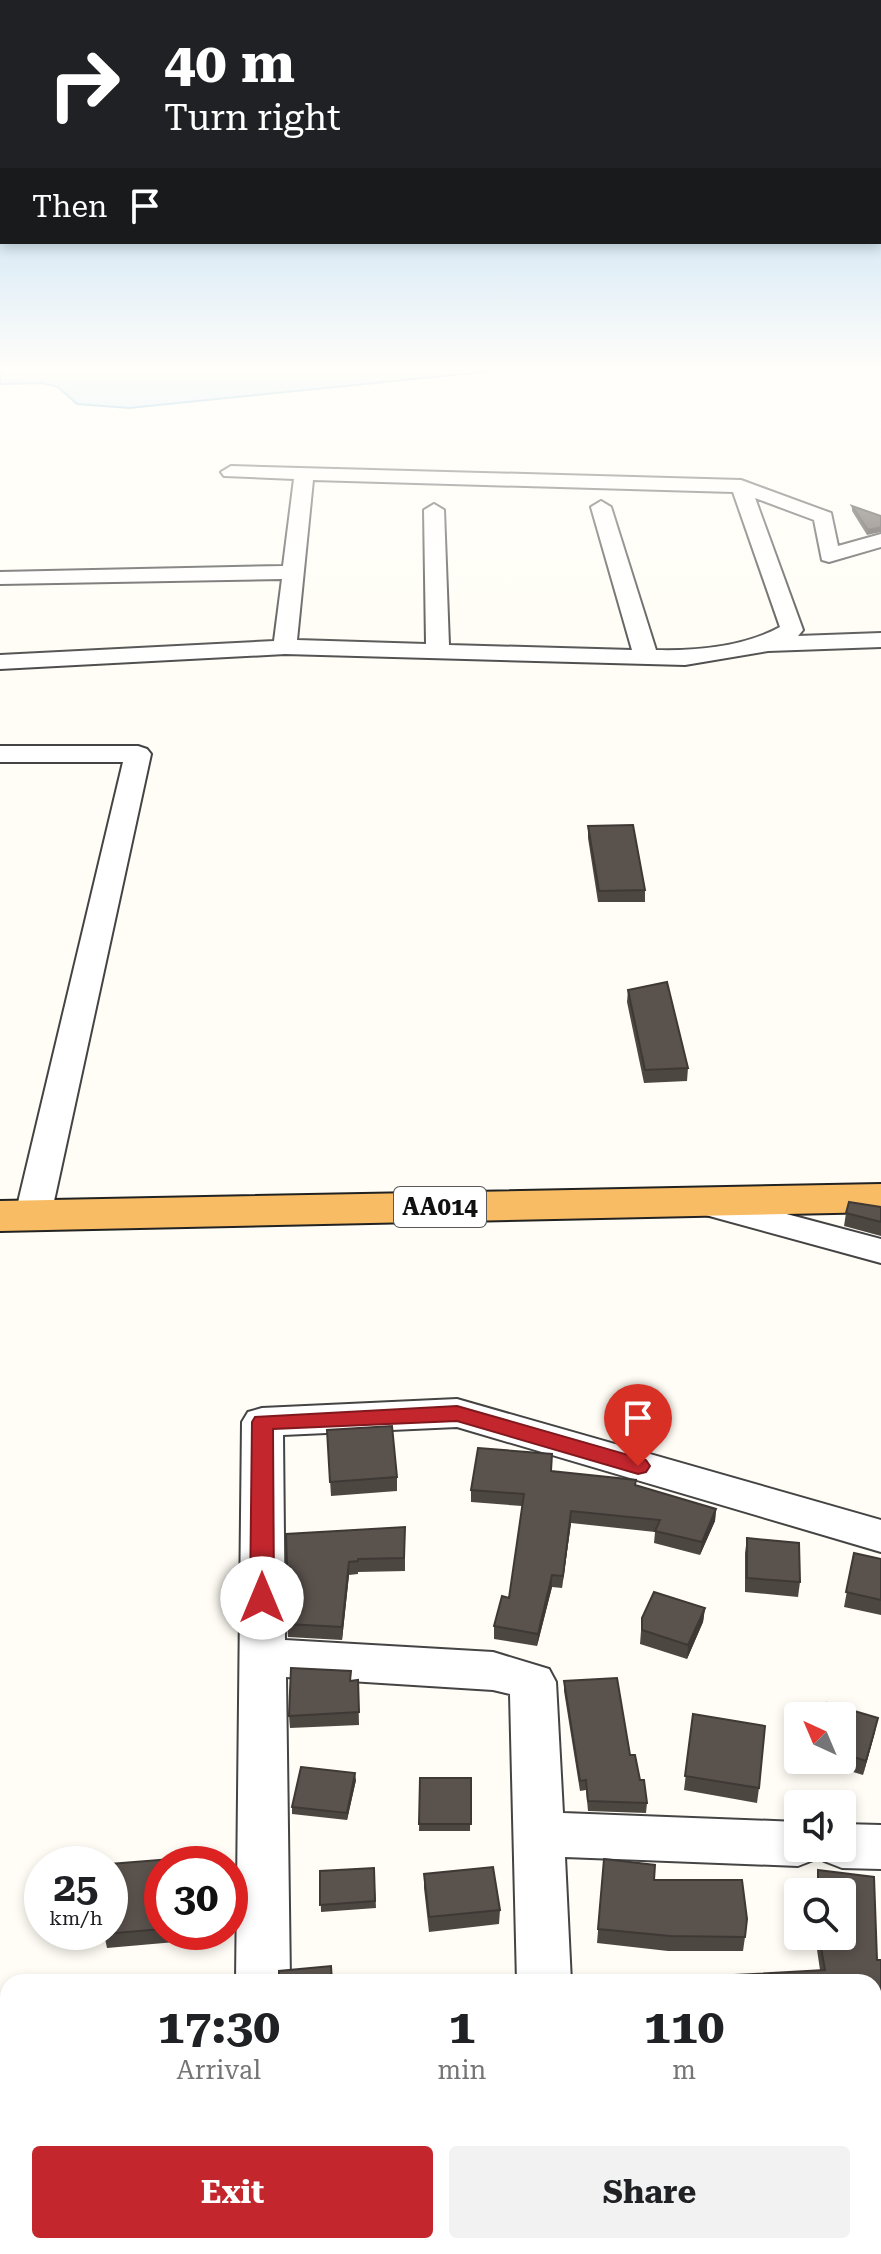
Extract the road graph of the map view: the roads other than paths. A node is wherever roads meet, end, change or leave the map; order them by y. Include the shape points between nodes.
1 (238, 472) edge
2 (304, 474) junction
3 (741, 486) junction
4 (601, 507) dead end
5 (434, 510) dead end
6 (881, 540) edge
7 (829, 556) junction
8 (881, 563) edge
9 (293, 572) junction
10 (0, 578) edge
11 (881, 640) edge
12 (767, 644) junction
13 (285, 647) junction
14 (438, 651) junction
15 (646, 657) junction
16 (0, 662) edge
17 (0, 754) edge
18 (881, 1198) edge
19 (701, 1202) junction
20 (16, 1216) edge
21 (881, 1251) edge
22 (881, 1536) edge
23 (263, 1657) junction
24 (539, 1834) junction
25 (784, 1843) edge
26 (856, 1846) edge
27 (881, 1847) edge
28 (263, 1974) edge
29 (544, 1974) edge

1 - 2 street
2 - 3 street
2 - 9 street
3 - 7 street via 824,517
3 - 12 street via 792,630
4 - 15 street
5 - 14 street
6 - 7 street
7 - 8 street
9 - 10 street
9 - 13 street
11 - 12 street
12 - 15 street via 685,658
13 - 14 street
13 - 16 street
14 - 15 street
17 - 20 street via 138,754
18 - 19 highway, AA014
19 - 20 highway, AA014
19 - 21 street
22 - 23 street via 457,1413 262,1422
23 - 24 street via 493,1671 533,1682
23 - 28 street
24 - 25 street
24 - 29 street
26 - 27 street

